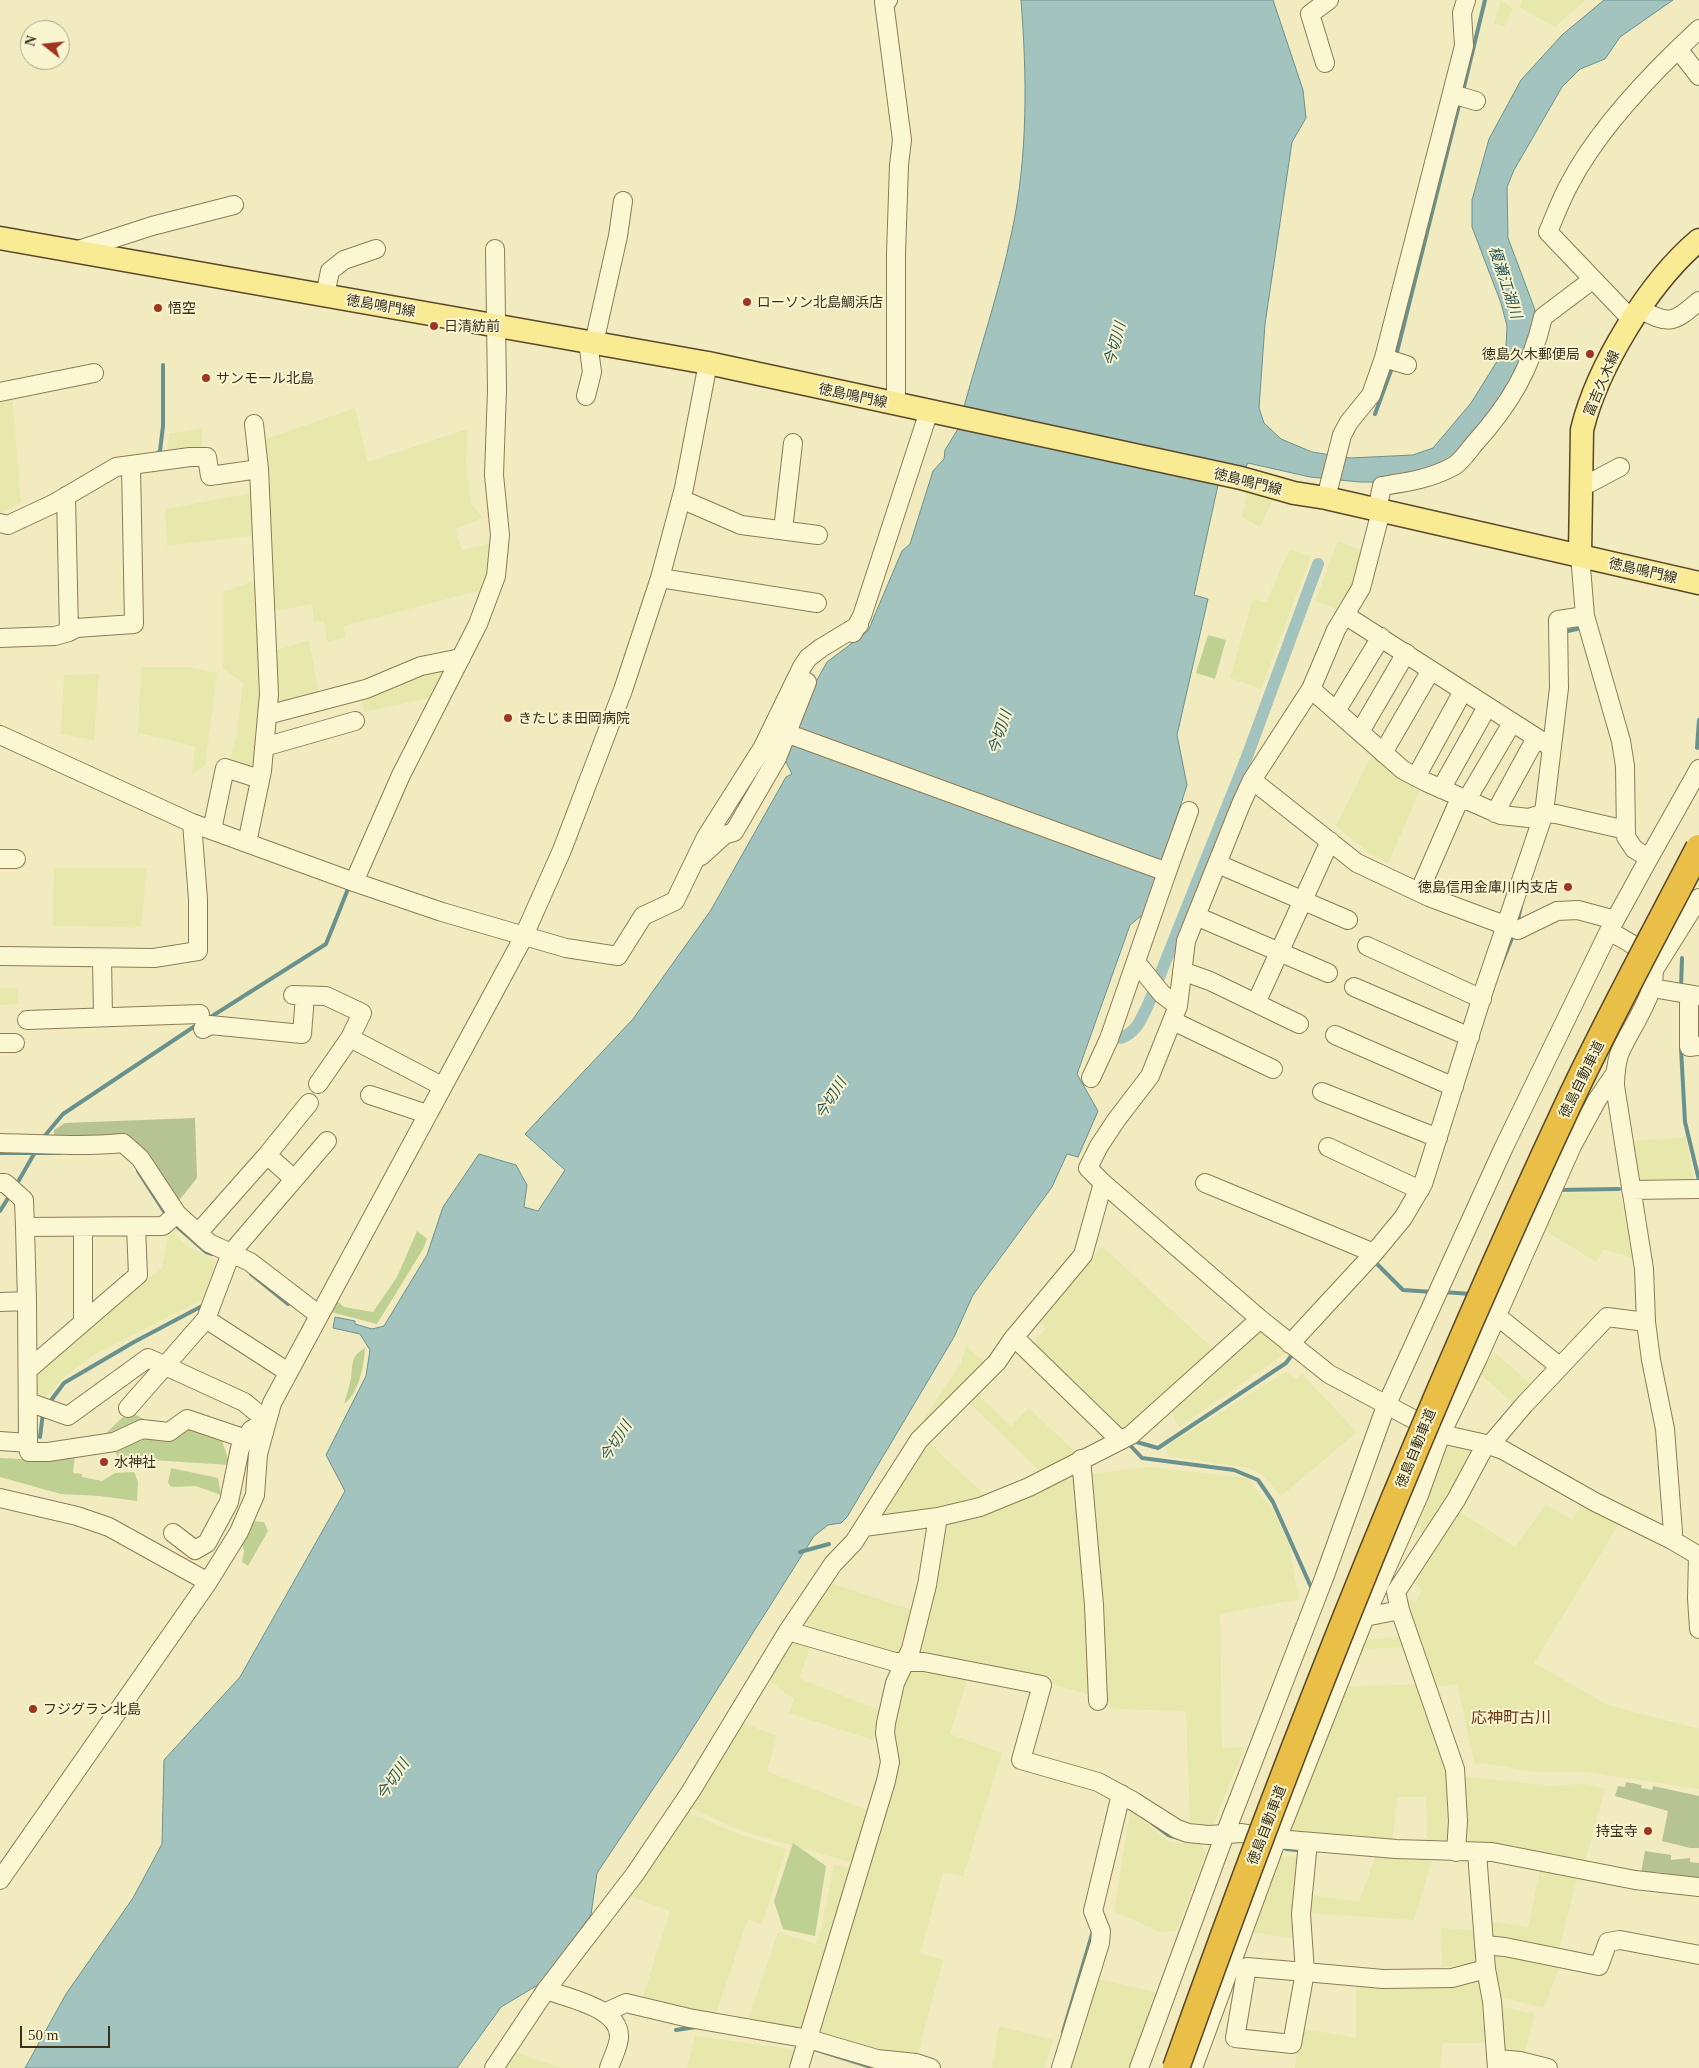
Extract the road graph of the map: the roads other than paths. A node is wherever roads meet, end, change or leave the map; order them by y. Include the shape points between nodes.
1 (888, 0) edge
2 (1330, 0) edge
3 (1466, 0) edge
4 (1699, 29) edge
5 (1678, 49) junction
6 (1325, 63) dead end
7 (1699, 76) edge
8 (623, 201) dead end
9 (234, 205) dead end
10 (0, 238) edge
11 (1699, 240) edge
12 (32, 244) junction
13 (0, 249) edge
14 (376, 249) dead end
15 (495, 249) dead end
16 (74, 251) junction
17 (1592, 280) junction
18 (325, 295) junction
19 (1699, 301) edge
20 (1636, 314) junction
21 (497, 325) junction
22 (591, 343) junction
23 (708, 363) junction
24 (94, 373) dead end
25 (0, 392) edge
26 (586, 396) dead end
27 (896, 404) junction
28 (932, 412) junction
29 (254, 424) dead end
30 (793, 443) dead end
31 (131, 466) junction
32 (1620, 467) dead end
33 (259, 469) junction
34 (1582, 487) junction
35 (1327, 493) junction
36 (66, 496) junction
37 (681, 499) junction
38 (1379, 510) junction
39 (0, 524) edge
40 (783, 530) junction
41 (818, 535) dead end
42 (1580, 555) junction
43 (660, 578) junction
44 (1699, 583) edge
45 (817, 603) dead end
46 (1345, 615) junction
47 (1585, 616) junction
48 (859, 625) junction
49 (69, 632) junction
50 (1381, 637) junction
51 (0, 638) edge
52 (1406, 653) junction
53 (461, 658) junction
54 (1431, 670) junction
55 (1311, 689) junction
56 (1463, 691) junction
57 (314, 704) junction
58 (1488, 707) junction
59 (1336, 711) junction
60 (267, 715) junction
61 (355, 721) dead end
62 (1512, 722) junction
63 (319, 732) junction
64 (1360, 732) junction
65 (788, 734) junction
66 (0, 735) edge
67 (1543, 742) junction
68 (264, 747) junction
69 (1383, 753) junction
70 (1699, 769) edge
71 (1416, 777) junction
72 (260, 778) junction
73 (1252, 780) junction
74 (1441, 789) junction
75 (1463, 800) junction
76 (1189, 811) dead end
77 (1495, 813) junction
78 (1549, 813) junction
79 (192, 823) junction
80 (212, 830) junction
81 (1626, 830) junction
82 (1330, 841) junction
83 (247, 843) junction
84 (1699, 848) edge
85 (1649, 858) junction
86 (696, 860) junction
87 (1218, 864) junction
88 (1164, 871) junction
89 (354, 882) junction
90 (1421, 887) junction
91 (1699, 898) edge
92 (1302, 900) junction
93 (1196, 916) junction
94 (1348, 920) dead end
95 (1612, 926) junction
96 (1691, 928) edge
97 (1513, 929) junction
98 (524, 936) junction
99 (1366, 946) dead end
100 (1279, 952) junction
101 (0, 956) edge
102 (102, 958) junction
103 (1136, 962) junction
104 (1654, 970) junction
105 (1182, 971) junction
106 (1328, 973) dead end
107 (1354, 986) dead end
108 (1652, 988) junction
109 (1687, 994) edge
110 (1482, 999) junction
111 (1256, 1003) junction
112 (1175, 1014) junction
113 (103, 1016) junction
114 (27, 1020) dead end
115 (1299, 1024) dead end
116 (1335, 1035) dead end
117 (1470, 1037) junction
118 (350, 1038) junction
119 (1699, 1046) edge
120 (1273, 1069) dead end
121 (1616, 1072) junction
122 (1091, 1078) dead end
123 (318, 1084) dead end
124 (442, 1086) junction
125 (1454, 1087) junction
126 (1322, 1092) dead end
127 (370, 1095) dead end
128 (309, 1103) dead end
129 (427, 1114) junction
130 (1438, 1138) junction
131 (327, 1141) dead end
132 (0, 1143) edge
133 (1328, 1147) dead end
134 (267, 1155) junction
135 (294, 1180) junction
136 (0, 1183) edge
137 (1103, 1183) junction
138 (1205, 1183) dead end
139 (1699, 1189) edge
140 (1420, 1190) junction
141 (1631, 1190) junction
142 (177, 1214) junction
143 (136, 1226) junction
144 (25, 1227) junction
145 (83, 1227) junction
146 (198, 1233) junction
147 (231, 1253) junction
148 (1374, 1254) junction
149 (27, 1301) junction
150 (0, 1302) edge
151 (319, 1315) junction
152 (1497, 1316) junction
153 (206, 1319) junction
154 (1260, 1319) junction
155 (83, 1322) junction
156 (1646, 1322) junction
157 (1014, 1337) junction
158 (1294, 1348) junction
159 (166, 1365) junction
160 (1559, 1366) junction
161 (29, 1369) junction
162 (288, 1372) junction
163 (28, 1402) junction
164 (1386, 1406) junction
165 (128, 1408) dead end
166 (267, 1421) junction
167 (1441, 1434) junction
168 (246, 1439) junction
169 (1120, 1440) junction
170 (0, 1441) edge
171 (28, 1443) junction
172 (1488, 1445) junction
173 (1081, 1464) junction
174 (0, 1498) edge
175 (937, 1521) junction
176 (864, 1527) junction
177 (173, 1533) dead end
178 (1672, 1540) junction
179 (1699, 1556) edge
180 (208, 1582) junction
181 (1400, 1610) junction
182 (1365, 1617) junction
183 (1699, 1629) edge
184 (788, 1631) junction
185 (905, 1662) junction
186 (1098, 1701) dead end
187 (1120, 1794) junction
188 (1225, 1834) junction
189 (1277, 1840) junction
190 (1308, 1842) junction
191 (1456, 1852) junction
192 (1477, 1853) junction
193 (0, 1880) edge
194 (1699, 1887) edge
195 (1485, 1946) junction
196 (1699, 1955) edge
197 (1486, 1969) junction
198 (1305, 1972) junction
199 (546, 1990) junction
200 (606, 2012) junction
201 (807, 2044) junction
202 (1497, 2064) edge
203 (494, 2068) edge
204 (609, 2068) edge
205 (799, 2068) edge
206 (931, 2068) edge
207 (1061, 2068) edge
208 (1138, 2068) edge
209 (1176, 2068) edge
210 (1194, 2068) edge
211 (1548, 2068) edge

1 - 27 street via 884,2 902,140 896,254
2 - 6 street via 1310,14
3 - 35 street via 1462,13 1464,98 1395,361 1349,422 1338,449
4 - 5 street
5 - 7 street
5 - 17 street via 1654,72 1603,134 1570,182 1548,232
8 - 22 street via 618,236
9 - 16 street
10 - 12 main road, 徳島鳴門線
11 - 20 main road, 富吉久木線 via 1680,258
12 - 13 street
12 - 16 main road, 徳島鳴門線
14 - 18 street via 344,260 330,271
15 - 21 street
16 - 18 main road, 徳島鳴門線
17 - 20 street
17 - 38 street via 1542,317 1536,347 1520,383 1495,420 1457,465 1419,481 1382,486
18 - 21 main road, 徳島鳴門線
19 - 20 street via 1677,320
20 - 34 main road, 富吉久木線 via 1612,355 1585,417
21 - 22 main road, 徳島鳴門線
21 - 53 street via 494,475 500,535 498,560 496,576 478,624
22 - 23 main road, 徳島鳴門線
22 - 26 street via 596,374
23 - 27 main road, 徳島鳴門線
23 - 37 street
24 - 25 street
27 - 28 main road, 徳島鳴門線
28 - 35 main road, 徳島鳴門線 via 1241,478 1294,493
28 - 48 street
29 - 33 street
30 - 40 street
31 - 33 street via 153,456 207,457 210,476
31 - 36 street via 116,467
31 - 49 street via 134,624 76,628
32 - 34 street
33 - 60 street via 267,629
34 - 42 main road, 富吉久木線
35 - 38 main road, 徳島鳴門線
36 - 39 street via 8,525
36 - 49 street
37 - 40 street via 742,525
37 - 43 street
38 - 42 main road, 徳島鳴門線
38 - 46 street via 1363,582
40 - 41 street
42 - 44 main road, 徳島鳴門線
42 - 47 street
43 - 45 street
43 - 98 street via 623,690 562,850
46 - 50 street
46 - 55 street
47 - 67 street via 1558,620 1559,688
47 - 81 street via 1622,741
48 - 65 street via 851,637 816,664
48 - 86 street via 821,648 802,666 763,747 706,837
49 - 51 street via 55,636
50 - 52 street
50 - 59 street
52 - 54 street
52 - 64 street
53 - 57 street via 421,666 366,689
53 - 89 street via 401,775
54 - 56 street
54 - 69 street
55 - 59 street
55 - 73 street
56 - 58 street
56 - 71 street
57 - 60 street
57 - 63 street
58 - 62 street
58 - 74 street
59 - 64 street
60 - 68 street
61 - 63 street
62 - 67 street
62 - 75 street
63 - 68 street
64 - 69 street
65 - 86 street via 734,832 724,835
65 - 88 street
66 - 79 street
67 - 77 street
67 - 78 street
68 - 72 street
69 - 71 street
70 - 85 street
71 - 74 street
72 - 80 street via 225,768
72 - 83 street
73 - 82 street
73 - 87 street
74 - 75 street
75 - 77 street
75 - 90 street
76 - 88 street
77 - 78 street via 1529,818
78 - 81 street
78 - 97 street
79 - 80 street
79 - 102 street via 198,950 154,958
80 - 83 street
81 - 85 street via 1629,843
82 - 90 street via 1357,863
82 - 92 street
83 - 89 street
84 - 209 highway, 徳島自動車道, bridge via 1572,1096 1416,1445 1245,1879
85 - 95 street
86 - 98 street via 676,902 643,916 618,956 566,948
87 - 92 street
87 - 93 street
88 - 103 street
89 - 98 street
90 - 97 street
91 - 96 street
92 - 94 street
92 - 100 street
93 - 100 street
93 - 105 street via 1186,941
95 - 97 street via 1578,910 1556,911
95 - 104 street via 1650,960
95 - 164 street via 1542,1067
96 - 104 street
97 - 110 street
98 - 124 street
99 - 110 street
100 - 106 street
100 - 111 street
101 - 102 street
102 - 113 street
103 - 112 street
103 - 122 street via 1109,1039
104 - 108 street
105 - 111 street
105 - 112 street
107 - 117 street
108 - 109 street
108 - 121 street via 1619,1056
109 - 119 street via 1689,1047
110 - 117 street
111 - 115 street
112 - 120 street
112 - 137 street via 1150,1076 1108,1132 1088,1168
113 - 114 street
113 - 118 street via 201,1021 210,1025 302,1034 299,996 326,996 362,1012
116 - 125 street
117 - 125 street
118 - 123 street
118 - 124 street
121 - 141 street via 1617,1105
121 - 152 street via 1597,1100
124 - 129 street
125 - 130 street
126 - 130 street
127 - 129 street
128 - 134 street
129 - 151 street
130 - 140 street
131 - 135 street
132 - 142 street via 92,1146 123,1143 140,1158
133 - 140 street
134 - 135 street
134 - 146 street
135 - 147 street
136 - 144 street via 5,1183 24,1200
137 - 154 street
137 - 157 street via 1082,1255
138 - 148 street
139 - 141 street
140 - 148 street via 1403,1218
141 - 156 street via 1644,1269
142 - 143 street via 163,1226
142 - 146 street
143 - 145 street
143 - 155 street via 138,1275
144 - 145 street
144 - 149 street
145 - 155 street
146 - 147 street via 208,1243
147 - 151 street via 250,1262
147 - 153 street
148 - 158 street
149 - 150 street
149 - 161 street
151 - 162 street
152 - 160 street
152 - 167 street
153 - 159 street
153 - 162 street
154 - 158 street
154 - 169 street via 1142,1427
155 - 161 street
156 - 160 street via 1607,1317
156 - 178 street via 1665,1429
157 - 169 street
157 - 176 street via 997,1362 919,1440
158 - 164 street via 1328,1374
159 - 163 street via 148,1358 68,1416
159 - 165 street
159 - 166 street via 244,1402
160 - 172 street
161 - 163 street
162 - 166 street
163 - 171 street
164 - 167 street
164 - 188 street via 1324,1578
166 - 168 street via 251,1430
166 - 180 street via 258,1454 255,1495 240,1532
167 - 172 street
167 - 182 street via 1419,1495
168 - 171 street via 188,1419 169,1432 142,1429 114,1442 48,1452 29,1452
168 - 177 street via 240,1448 229,1502 207,1543 195,1550
169 - 173 street
170 - 171 street
172 - 178 street
172 - 181 street via 1396,1592
173 - 175 street via 980,1507
173 - 186 street via 1094,1605
174 - 180 street via 109,1527
175 - 176 street
175 - 185 street via 927,1584
176 - 184 street via 833,1564
178 - 179 street
179 - 183 street
180 - 193 street
181 - 182 street
181 - 191 street via 1455,1769
182 - 189 street
184 - 185 street via 895,1662
184 - 199 street via 681,1806 635,1874
185 - 187 street via 924,1662 1042,1685 1021,1760 1098,1782
185 - 201 street via 886,1723 890,1762 886,1781
187 - 188 street via 1177,1829 1209,1835
187 - 207 street via 1093,1911 1100,1942
188 - 189 street via 1242,1833
188 - 208 street
189 - 190 street
189 - 210 street
190 - 191 street
190 - 198 street via 1301,1914
191 - 192 street
192 - 194 street via 1492,1852 1635,1880
192 - 195 street
195 - 196 street via 1599,1966 1608,1942 1614,1941
195 - 197 street
197 - 198 street via 1452,1978 1383,1980
197 - 202 street
198 - 198 street via 1292,2044 1235,2038 1247,1967
199 - 200 street
199 - 203 street
200 - 201 street via 626,2003
200 - 204 street via 617,2028 619,2038
201 - 205 street
201 - 206 street
202 - 211 street via 1520,2061

